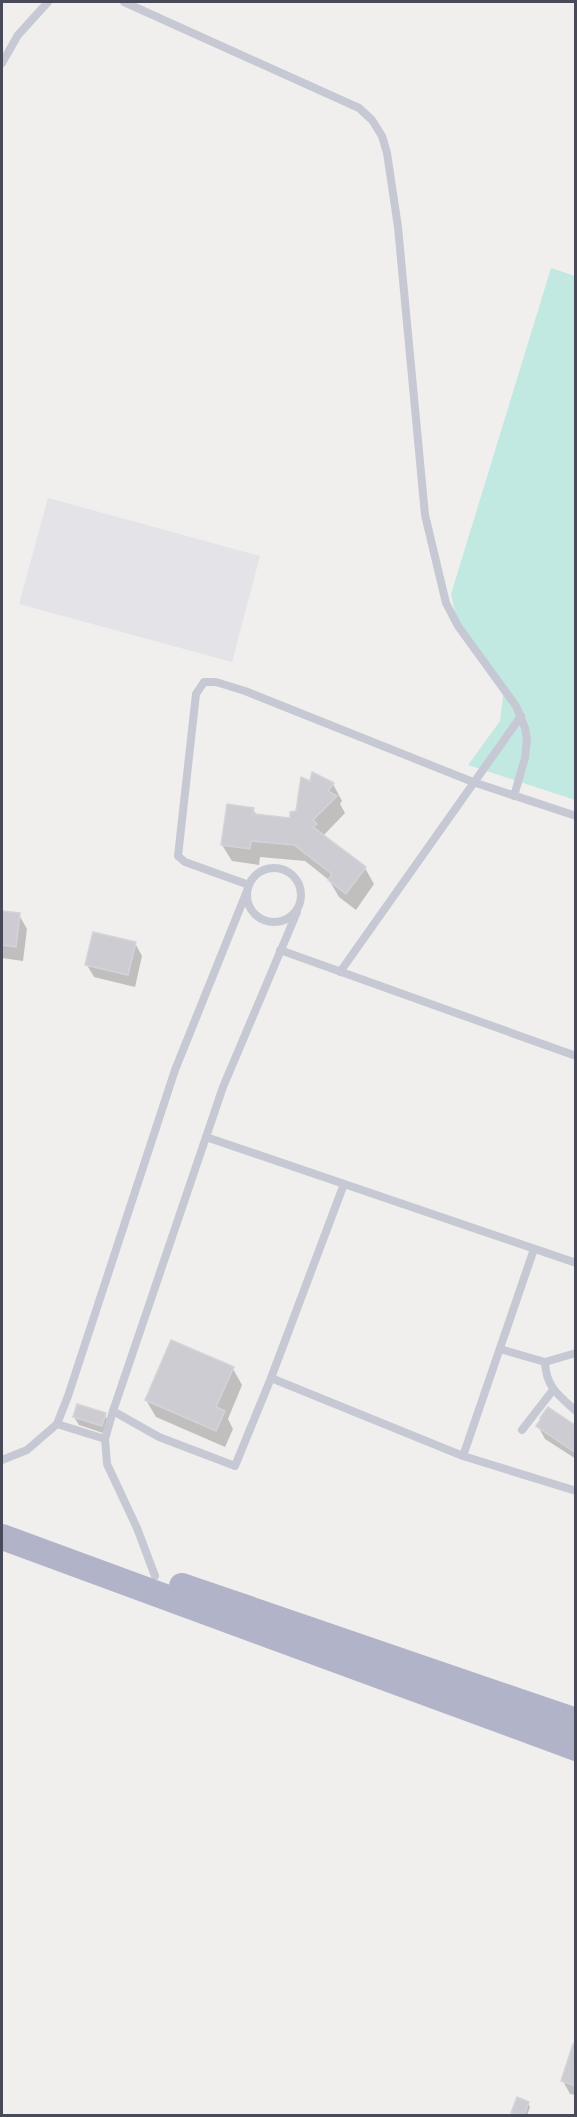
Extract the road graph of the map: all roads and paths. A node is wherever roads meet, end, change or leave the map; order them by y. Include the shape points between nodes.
1 (48, 2) edge
2 (124, 2) edge
3 (2, 63) edge
4 (521, 716) junction
5 (473, 782) junction
6 (514, 796) junction
7 (576, 816) edge
8 (248, 888) junction
9 (297, 912) junction
10 (280, 950) junction
11 (340, 972) junction
12 (576, 1056) edge
13 (206, 1137) junction
14 (344, 1184) junction
15 (534, 1249) junction
16 (576, 1263) edge
17 (500, 1349) junction
18 (576, 1353) edge
19 (545, 1362) junction
20 (271, 1378) junction
21 (553, 1390) junction
22 (113, 1411) junction
23 (576, 1411) edge
24 (57, 1424) junction
25 (522, 1430) dead end
26 (105, 1439) junction
27 (463, 1456) junction
28 (2, 1460) edge
29 (576, 1491) edge
30 (2, 1520) edge
31 (2, 1537) edge
32 (155, 1576) junction
33 (576, 1721) edge
34 (576, 1748) edge

1 - 3 lane via 18,34
2 - 4 lane via 358,108 382,136 398,227 425,515 446,603
4 - 5 lane
4 - 6 lane via 527,740
5 - 6 lane
5 - 8 lane via 245,691 204,682 196,694 178,856
5 - 11 lane
6 - 7 lane
8 - 9 lane via 250,909 264,921 282,922
8 - 9 lane via 258,873 266,869 291,873 302,896
8 - 24 lane via 175,1070
9 - 10 lane
10 - 11 lane
10 - 13 lane
11 - 12 lane
13 - 14 lane
13 - 22 lane
14 - 15 lane
14 - 20 lane
15 - 16 lane
15 - 17 lane
17 - 19 lane
17 - 27 lane
18 - 19 lane
19 - 21 lane via 545,1375
20 - 22 lane via 235,1466 159,1437
20 - 27 lane
21 - 23 lane
21 - 25 lane
22 - 26 lane
24 - 26 lane
24 - 28 lane via 27,1449
26 - 32 lane via 107,1464
27 - 29 lane
30 - 32 main road
31 - 34 main road
32 - 33 main road

